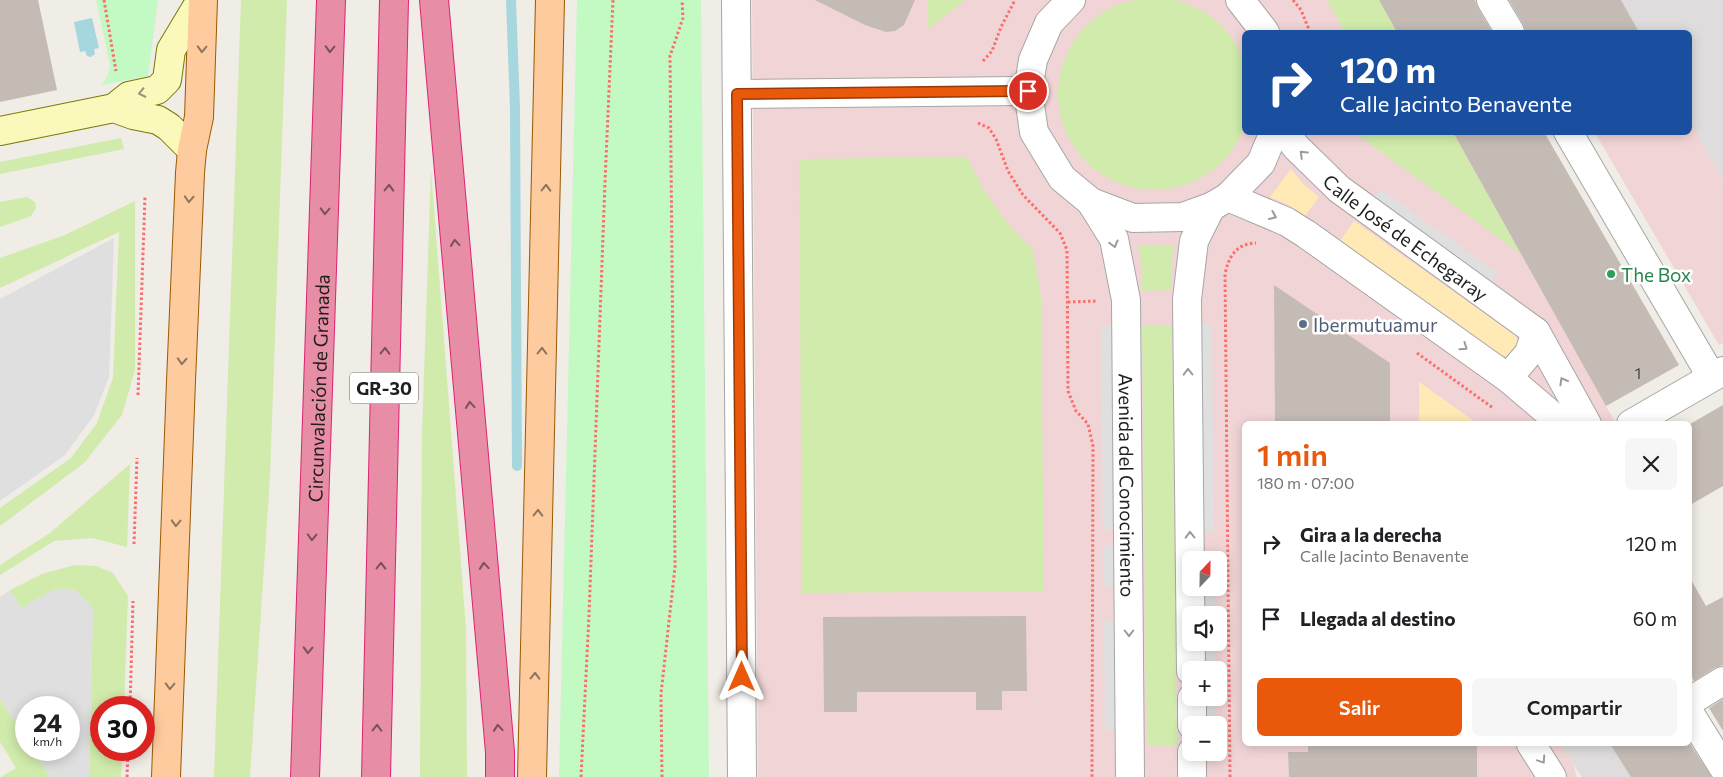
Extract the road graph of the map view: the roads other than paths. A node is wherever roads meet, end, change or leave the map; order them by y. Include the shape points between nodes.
1 (202, 0) edge
2 (331, 0) edge
3 (394, 0) edge
4 (434, 0) edge
5 (550, 0) edge
6 (736, 0) edge
7 (1071, 0) edge
8 (1240, 0) edge
9 (1491, 0) edge
10 (1263, 30) edge
11 (1509, 30) edge
12 (1028, 91) junction
13 (737, 94) junction
14 (114, 108) junction
15 (0, 131) edge
16 (1273, 135) edge
17 (1288, 135) edge
18 (1570, 135) edge
19 (192, 150) junction
20 (1091, 202) junction
21 (1219, 202) junction
22 (1536, 332) junction
23 (1717, 374) edge
24 (1508, 378) junction
25 (1558, 421) edge
26 (1585, 421) edge
27 (1636, 421) edge
28 (1191, 661) edge
29 (1723, 681) edge
30 (1692, 700) edge
31 (1692, 717) edge
32 (1532, 746) edge
33 (1192, 761) edge
34 (1723, 767) edge
35 (166, 777) edge
36 (305, 777) edge
37 (376, 777) edge
38 (500, 777) edge
39 (532, 777) edge
40 (742, 777) edge
41 (1130, 777) edge
42 (1192, 777) edge
43 (1552, 777) edge

1 -> 14 street via 170,50 167,80 157,90 129,96
1 -> 19 main road via 199,117
2 -> 36 highway, Circunvalación de Granada
37 -> 3 highway, GR-30
38 -> 4 highway
39 -> 5 main road
6 - 13 street
7 - 12 street via 1049,23 1033,60
8 - 10 street
9 - 11 street
12 - 13 street
12 - 20 street via 1034,132 1062,178
13 - 40 street
14 - 15 street
14 - 19 street via 158,120
16 - 21 street via 1261,163
22 -> 17 street, Calle José de Echegaray via 1339,189
18 - 23 street
19 -> 35 main road
20 - 21 street via 1133,218 1183,217
20 -> 41 street, Avenida del Conocimiento via 1114,239 1126,300
21 -> 24 street via 1287,222
28 -> 21 street via 1187,299 1194,241
22 - 24 street via 1529,353
26 -> 22 street, Calle José de Echegaray
23 - 27 street
24 - 25 street
29 - 30 street
31 - 34 street
32 -> 43 street
33 - 42 street

